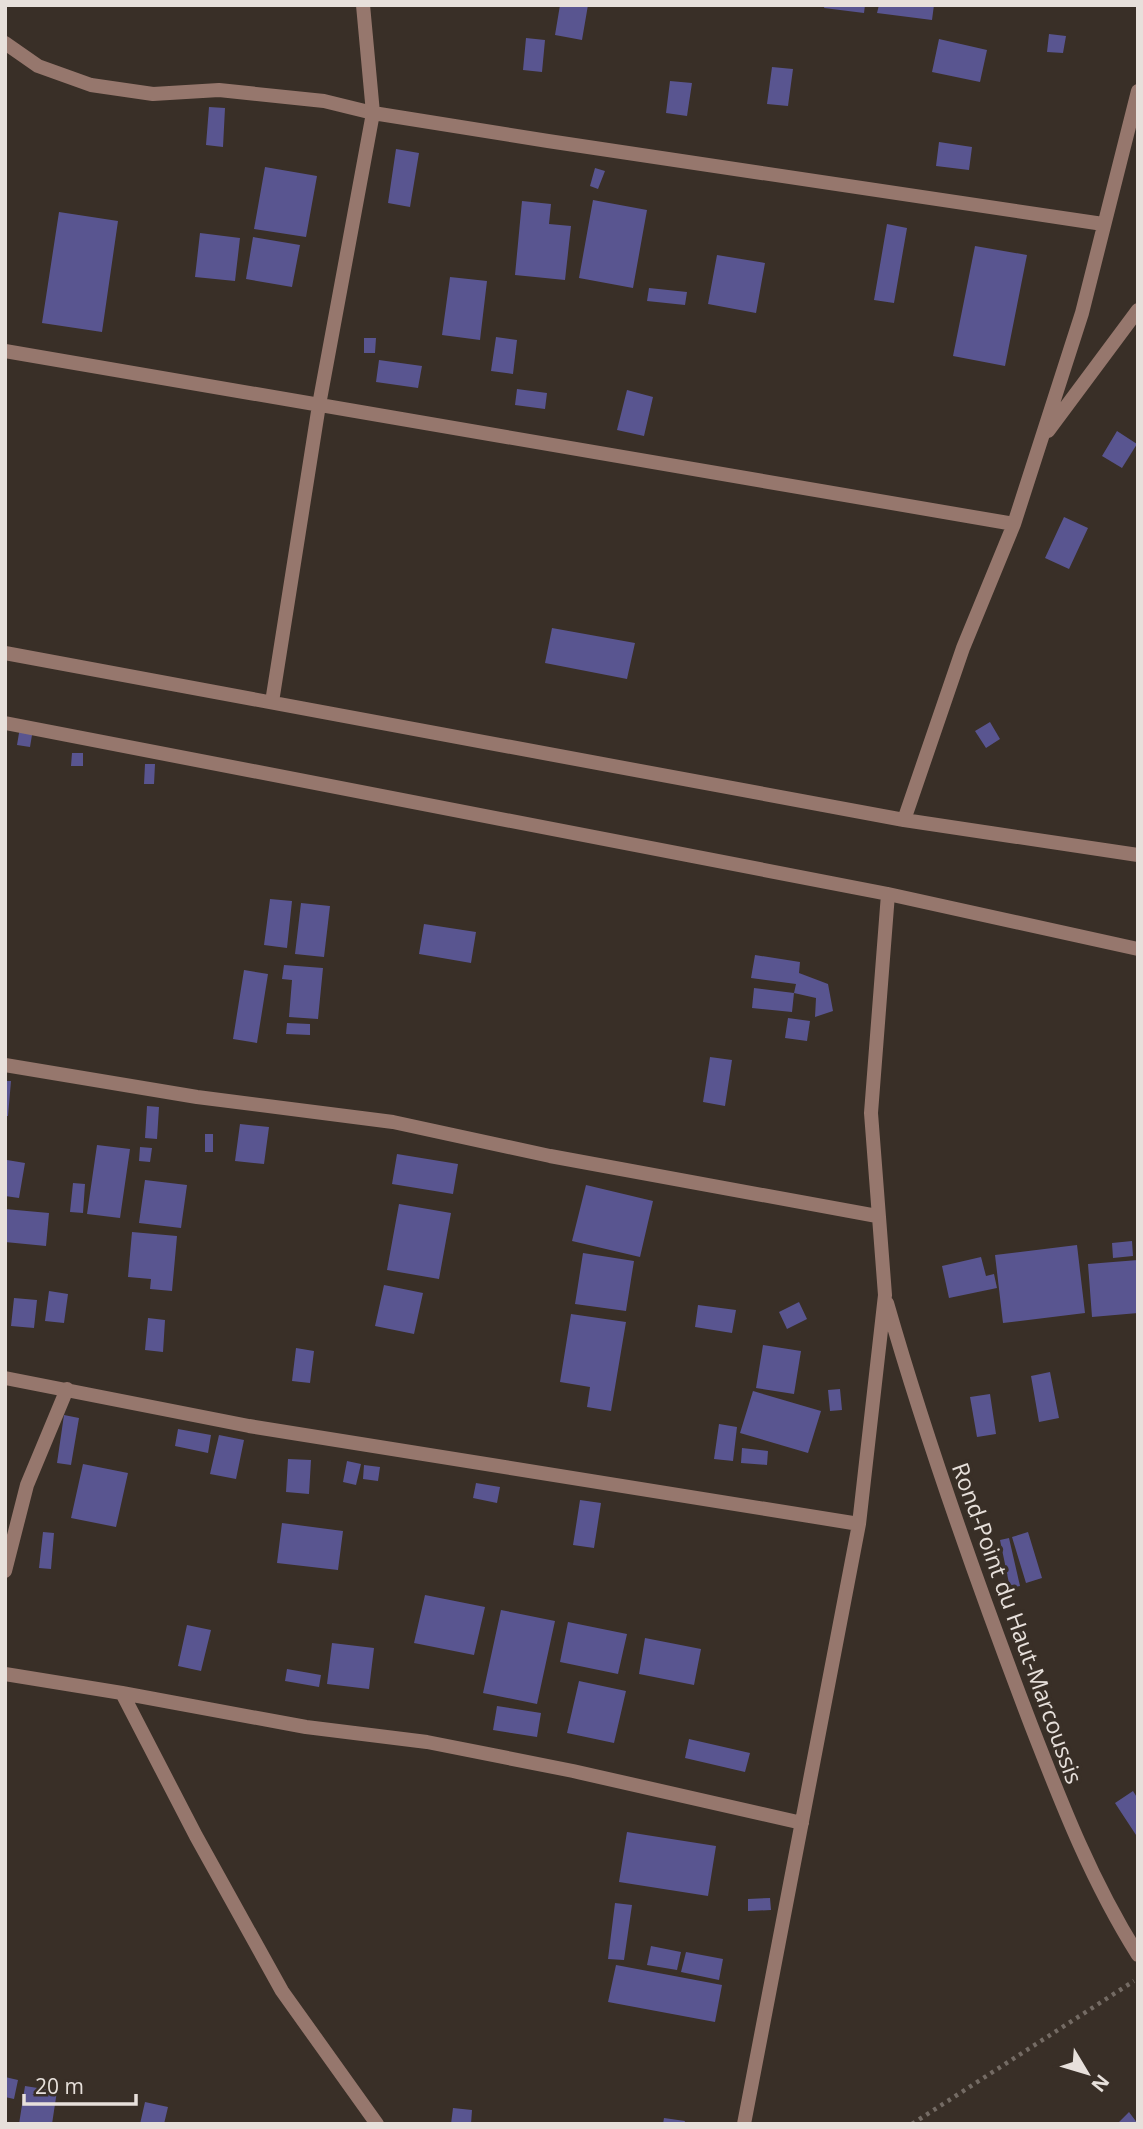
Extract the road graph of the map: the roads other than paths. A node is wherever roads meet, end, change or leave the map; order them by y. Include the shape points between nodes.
1 (363, 5) edge
2 (5, 43) edge
3 (1138, 91) edge
4 (373, 113) junction
5 (1103, 224) junction
6 (1138, 310) edge
7 (5, 351) edge
8 (319, 405) junction
9 (1041, 441) junction
10 (1014, 524) junction
11 (5, 653) edge
12 (272, 702) junction
13 (5, 723) edge
14 (904, 820) junction
15 (1138, 855) edge
16 (888, 894) junction
17 (1138, 949) edge
18 (5, 1065) edge
19 (877, 1216) junction
20 (885, 1295) junction
21 (5, 1378) edge
22 (67, 1389) junction
23 (859, 1524) junction
24 (5, 1571) edge
25 (5, 1674) edge
26 (122, 1693) junction
27 (802, 1823) junction
28 (1138, 1955) edge
29 (377, 2124) edge
30 (744, 2124) edge

1 - 4 street
2 - 4 street via 38,66 91,85 153,94 219,90 324,101
3 - 5 street
4 - 5 street
4 - 8 street
5 - 9 street via 1082,313
6 - 9 street
7 - 8 street
8 - 10 street
8 - 12 street
9 - 10 street
10 - 14 street via 963,648
11 - 12 street
12 - 14 street
13 - 16 street
14 - 15 street
16 - 17 street
16 - 19 street via 871,1113
18 - 19 street via 197,1097 393,1122
19 - 20 street
20 - 23 street
20 - 28 street, Rond-Point du Haut-Marcoussis via 921,1423 1058,1800 1105,1904
21 - 22 street
22 - 23 street via 249,1426
22 - 24 street via 26,1485
23 - 27 street
25 - 26 street
26 - 27 street via 306,1727 427,1742
26 - 29 street via 282,1991
27 - 30 street

